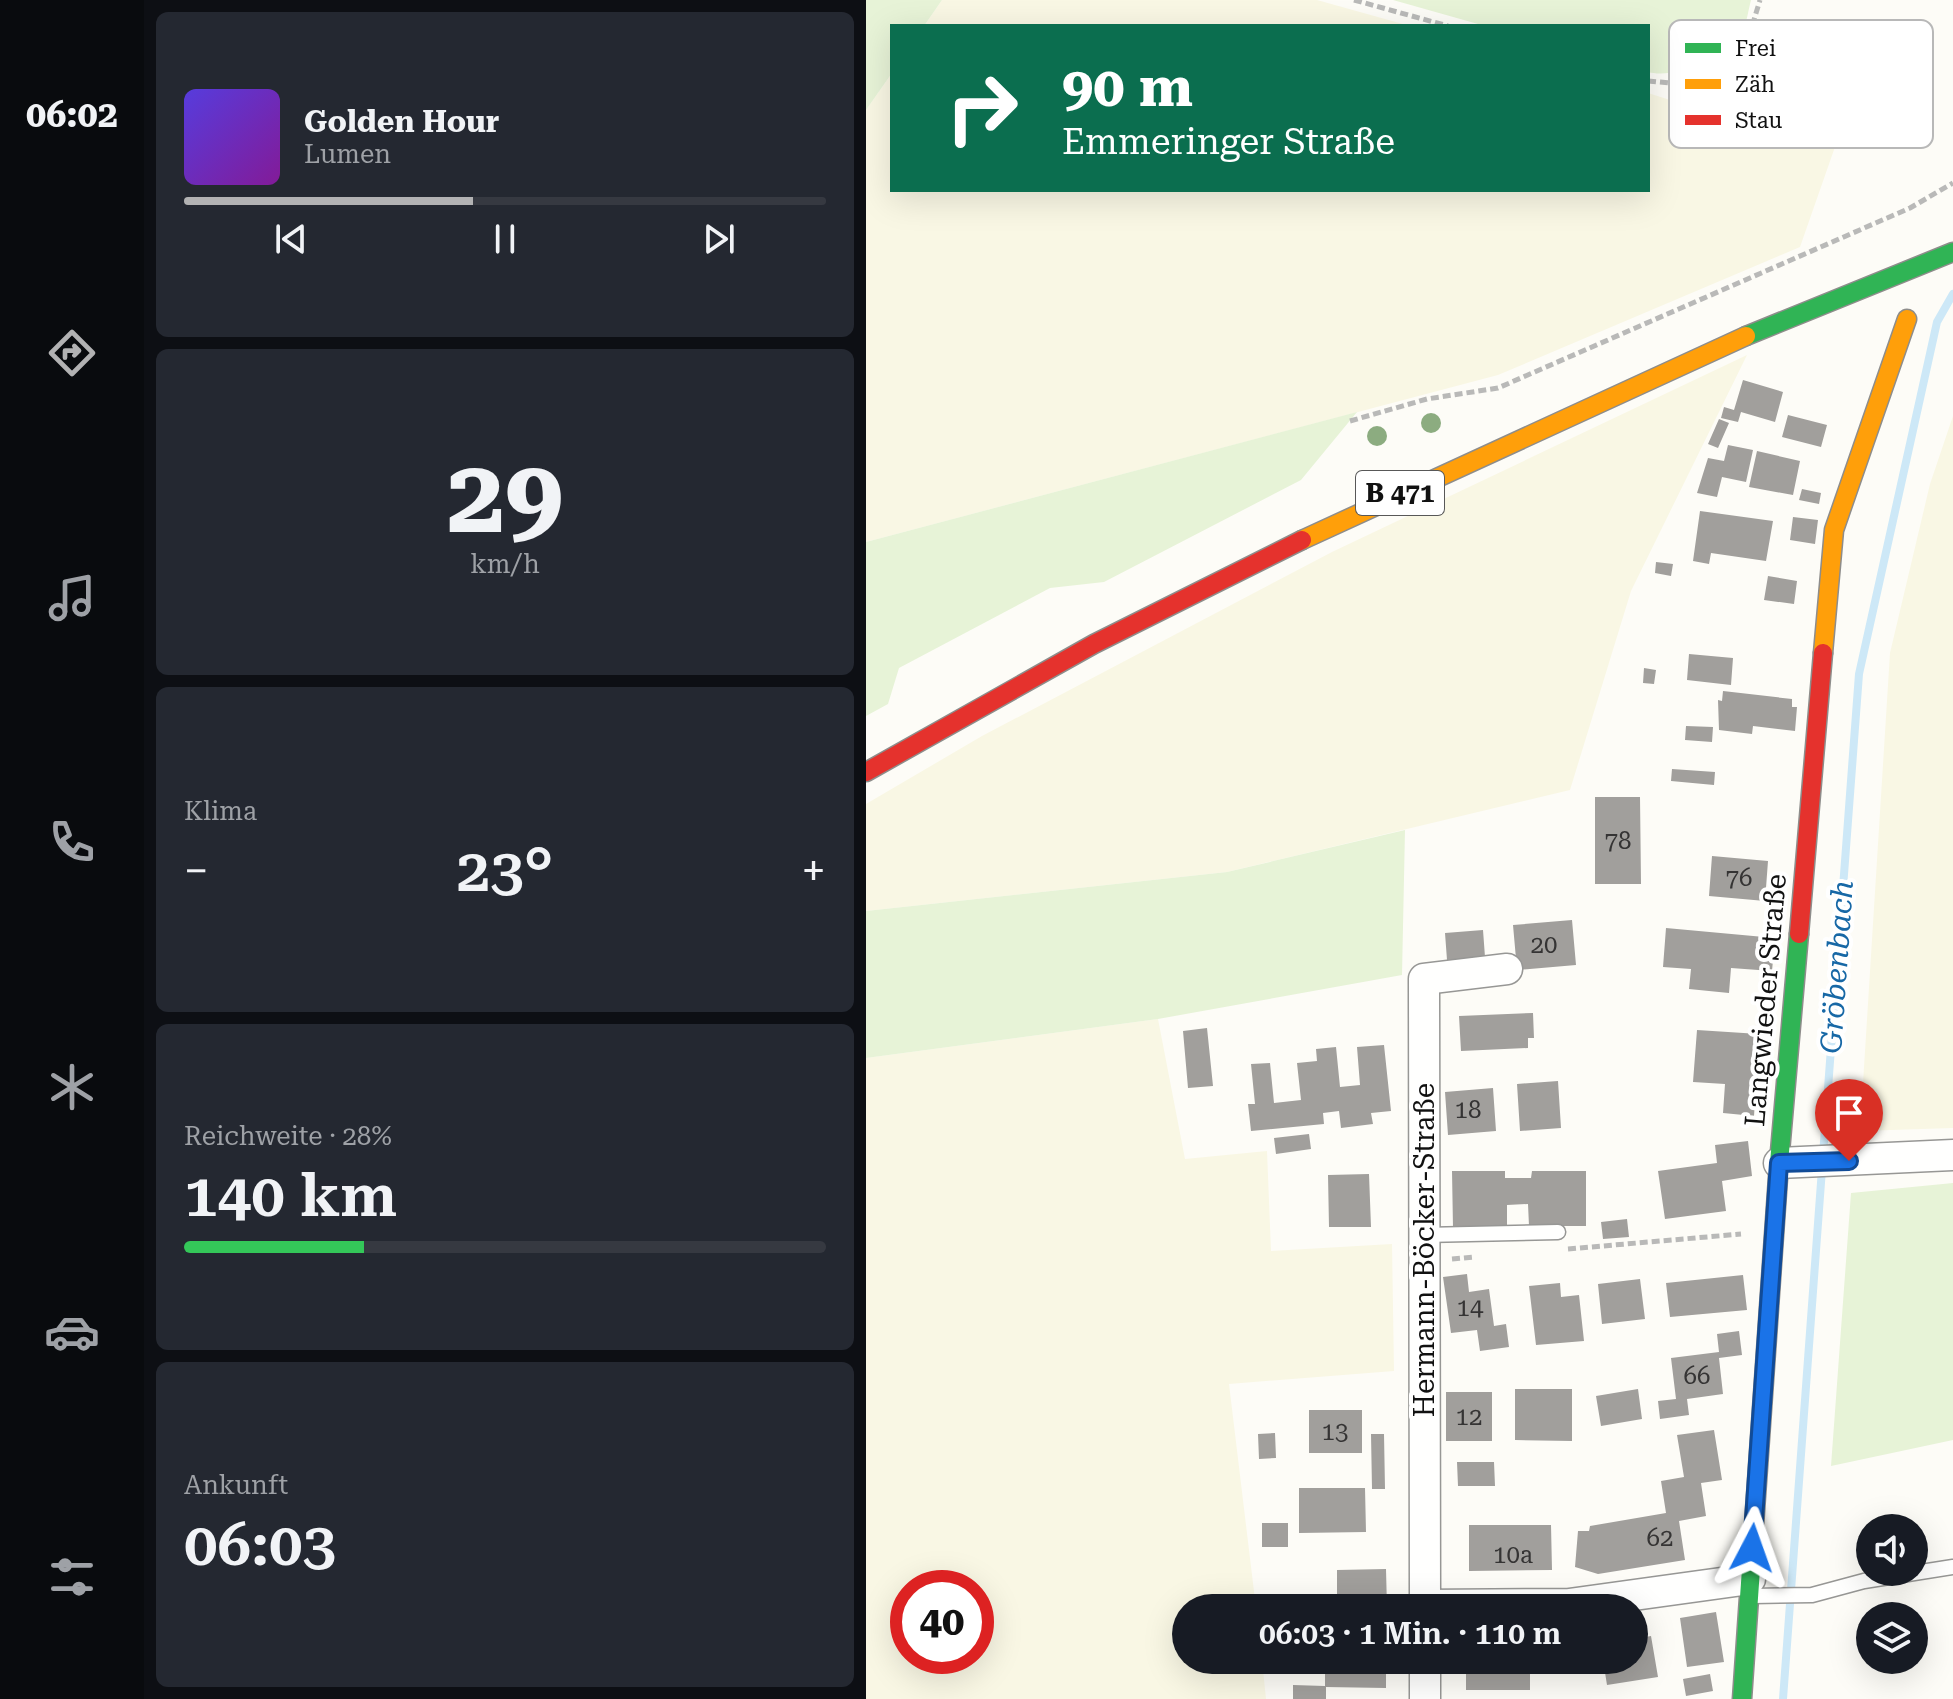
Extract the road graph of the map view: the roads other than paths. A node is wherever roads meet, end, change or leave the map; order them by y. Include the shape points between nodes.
1 (1953, 252) edge
2 (1907, 319) dead end
3 (866, 772) edge
4 (1507, 969) dead end
5 (1953, 1155) edge
6 (1791, 1163) junction
7 (1558, 1232) dead end
8 (1424, 1248) junction
9 (1953, 1567) edge
10 (1757, 1591) junction
11 (1425, 1594) edge
12 (1648, 1599) edge
13 (1425, 1674) edge
14 (1425, 1699) edge
15 (1742, 1699) edge

1 - 3 main road, B 471 via 1633,386 1322,529
2 - 6 main road, Langwieder Straße via 1834,530
4 - 8 street, Hermann-Böcker-Straße via 1424,979
5 - 6 street
6 - 10 main road, Langwieder Straße via 1774,1231
7 - 8 lane
8 - 11 street, Hermann-Böcker-Straße
9 - 10 lane via 1812,1595
10 - 12 street, Hermann-Böcker-Straße
10 - 15 main road, Langwieder Straße
13 - 14 street

